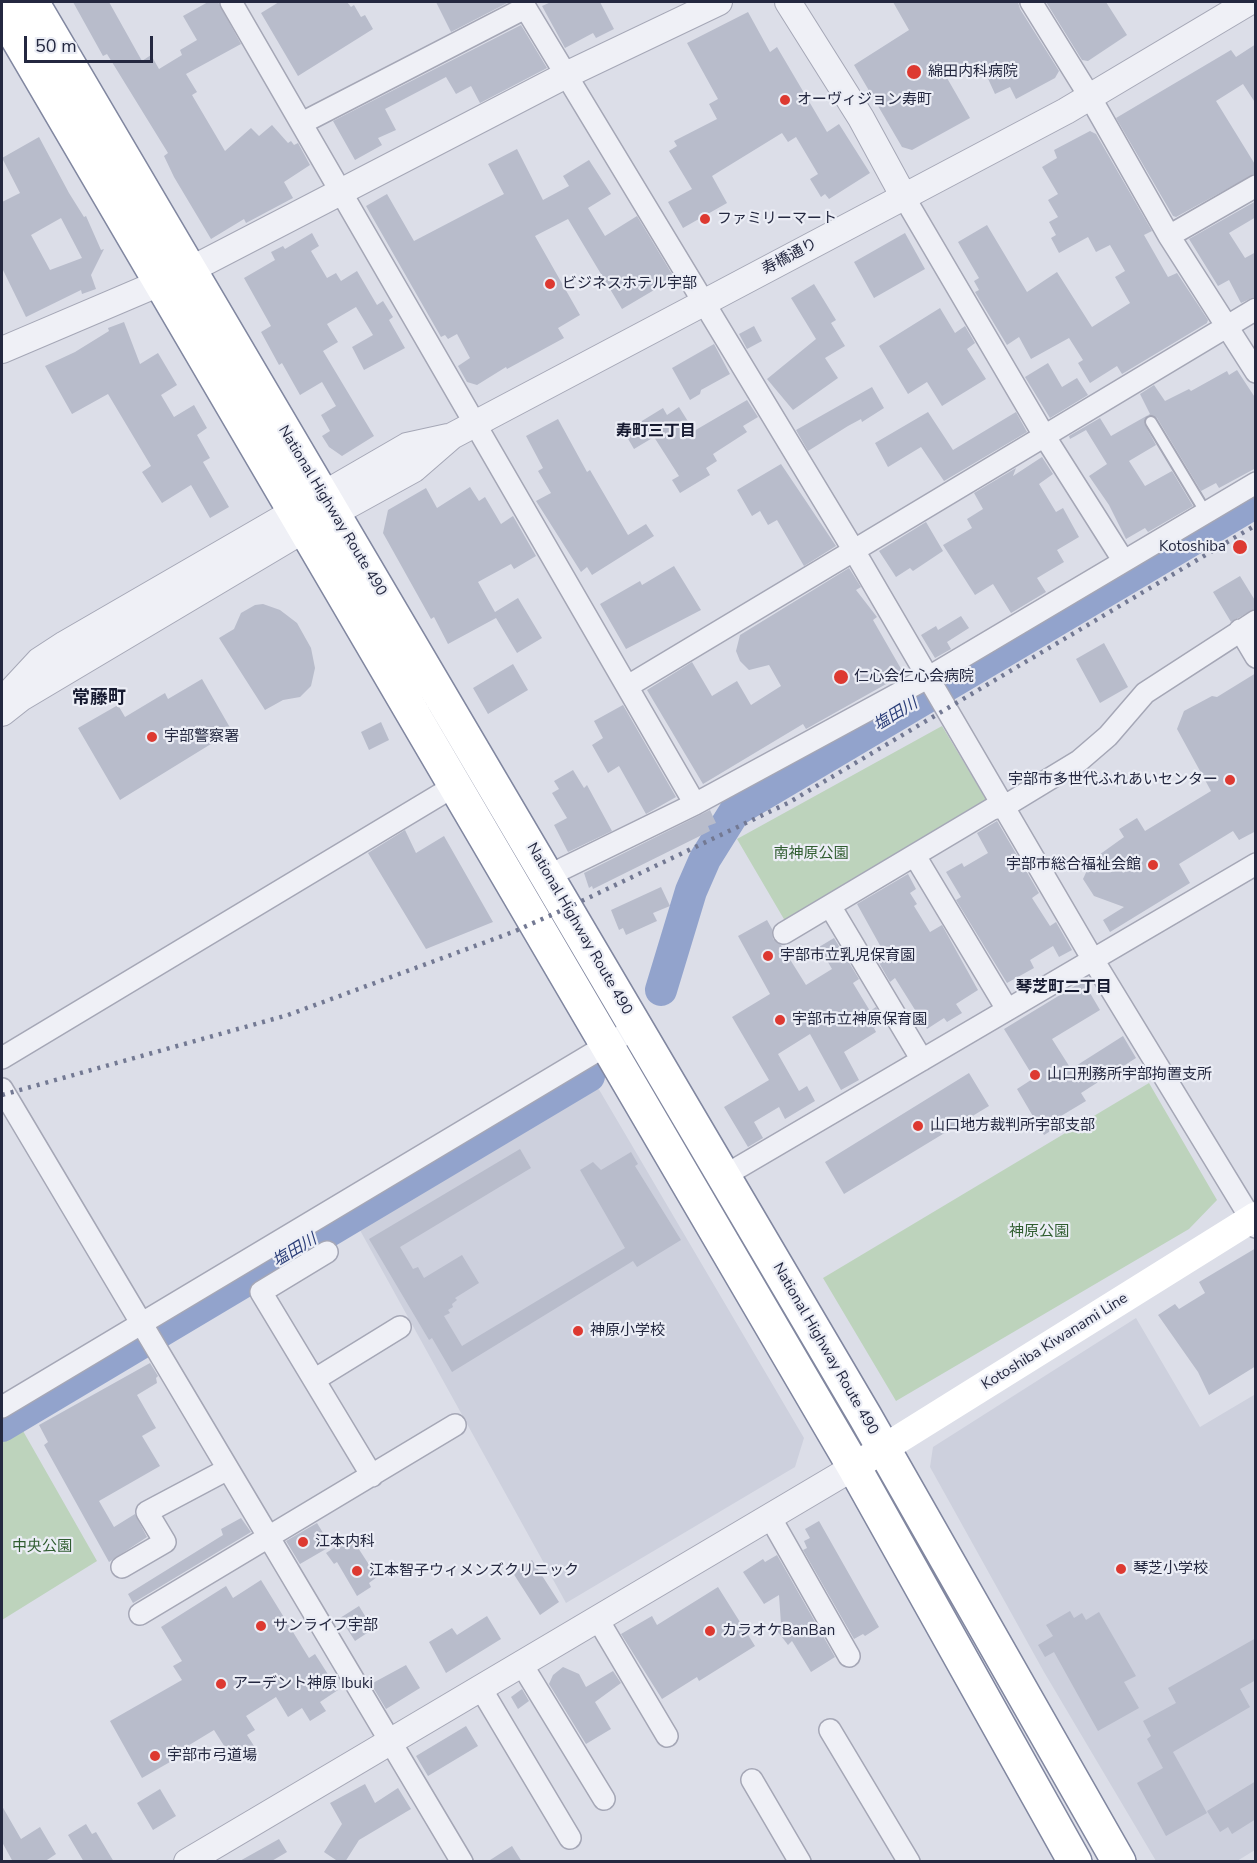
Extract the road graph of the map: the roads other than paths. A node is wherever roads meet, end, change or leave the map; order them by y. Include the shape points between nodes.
1 (32, 2) edge
2 (719, 2) edge
3 (788, 2) edge
4 (1031, 2) edge
5 (1249, 2) edge
6 (240, 5) edge
7 (524, 5) edge
8 (2, 12) edge
9 (11, 49) edge
10 (566, 75) junction
11 (1090, 97) junction
12 (302, 123) junction
13 (1256, 186) edge
14 (342, 192) junction
15 (904, 197) junction
16 (1169, 236) junction
17 (176, 277) junction
18 (705, 303) junction
19 (1256, 309) edge
20 (1228, 326) junction
21 (4, 342) edge
22 (1256, 372) edge
23 (1151, 422) dead end
24 (476, 423) junction
25 (1045, 437) junction
26 (1256, 483) edge
27 (328, 504) junction
28 (1206, 513) junction
29 (299, 520) junction
30 (853, 549) junction
31 (1123, 560) junction
32 (1248, 625) edge
33 (1256, 657) edge
34 (628, 686) junction
35 (935, 687) junction
36 (2, 701) edge
37 (2, 713) edge
38 (456, 785) junction
39 (695, 804) junction
40 (1005, 806) junction
41 (915, 856) junction
42 (1256, 864) edge
43 (548, 876) junction
44 (830, 906) junction
45 (784, 933) dead end
46 (1092, 958) junction
47 (1007, 1009) junction
48 (637, 1027) junction
49 (607, 1043) junction
50 (2, 1058) edge
51 (922, 1060) junction
52 (2, 1089) edge
53 (724, 1176) junction
54 (1254, 1221) edge
55 (327, 1252) dead end
56 (400, 1327) dead end
57 (148, 1334) junction
58 (314, 1380) junction
59 (2, 1407) edge
60 (455, 1425) dead end
61 (884, 1449) junction
62 (854, 1467) junction
63 (228, 1469) junction
64 (372, 1476) junction
65 (770, 1517) junction
66 (269, 1538) junction
67 (122, 1567) dead end
68 (141, 1614) dead end
69 (597, 1618) junction
70 (849, 1656) dead end
71 (521, 1663) junction
72 (480, 1687) junction
73 (830, 1730) dead end
74 (667, 1736) dead end
75 (390, 1742) junction
76 (752, 1780) dead end
77 (604, 1799) dead end
78 (570, 1838) dead end
79 (1113, 1850) edge
80 (1071, 1860) edge
81 (187, 1862) edge
82 (462, 1862) edge
83 (800, 1862) edge
84 (909, 1862) edge

1 - 17 highway, National Highway Route 490
2 - 10 street
3 - 15 street via 861,118
4 - 11 street
5 - 11 street, 寿橋通り
6 - 12 street
7 - 10 street
7 - 12 street
8 - 9 highway, National Highway Route 490
9 - 17 highway, National Highway Route 490
10 - 14 street
10 - 18 street
11 - 15 street, 寿橋通り
11 - 16 street
12 - 14 street
13 - 16 street
14 - 17 street
14 - 24 street
15 - 18 street, 寿橋通り
15 - 25 street
16 - 20 street
17 - 21 street
17 - 27 highway, National Highway Route 490
17 - 29 highway, National Highway Route 490
18 - 24 street, 寿橋通り
18 - 30 street
19 - 20 street
20 - 22 street
20 - 25 street
23 - 28 lane
24 - 27 street, 寿橋通り via 452,436 407,446
24 - 34 street
25 - 30 street
25 - 31 street
26 - 28 street
27 - 29 street, 寿橋通り
27 - 43 highway, National Highway Route 490
28 - 31 street
29 - 36 street via 65,644 39,661
29 - 37 street
29 - 38 highway, National Highway Route 490
30 - 34 street
30 - 35 street
31 - 35 street
32 - 33 street
32 - 40 street via 1145,693 1108,736 1079,761
34 - 39 street
35 - 39 street
35 - 40 street
38 - 49 highway, National Highway Route 490
38 - 50 street
39 - 43 street
40 - 41 street via 992,809
40 - 46 street
41 - 44 street
41 - 47 street
42 - 46 street
43 - 48 highway, National Highway Route 490
44 - 45 street
44 - 51 street
46 - 47 street
46 - 54 street
47 - 51 street
48 - 49 street
48 - 53 highway, National Highway Route 490
49 - 57 street
49 - 62 highway, National Highway Route 490
51 - 53 street
52 - 57 street
53 - 61 highway, National Highway Route 490
54 - 61 main road, Kotoshiba Kiwanami Line
55 - 58 street via 261,1292
56 - 58 street
57 - 59 street
57 - 63 street
58 - 64 street
60 - 64 street
61 - 62 main road, Kotoshiba Kiwanami Line
61 - 79 highway, National Highway Route 490
62 - 65 street
62 - 80 highway, National Highway Route 490
63 - 66 street
63 - 67 street via 147,1512 165,1542
64 - 66 street
65 - 69 street
65 - 70 street
66 - 68 street
66 - 75 street
69 - 71 street
69 - 74 street
71 - 72 street
71 - 77 street
72 - 75 street
72 - 78 street
73 - 84 street
75 - 81 street
75 - 82 street
76 - 83 street
79 - 80 street

